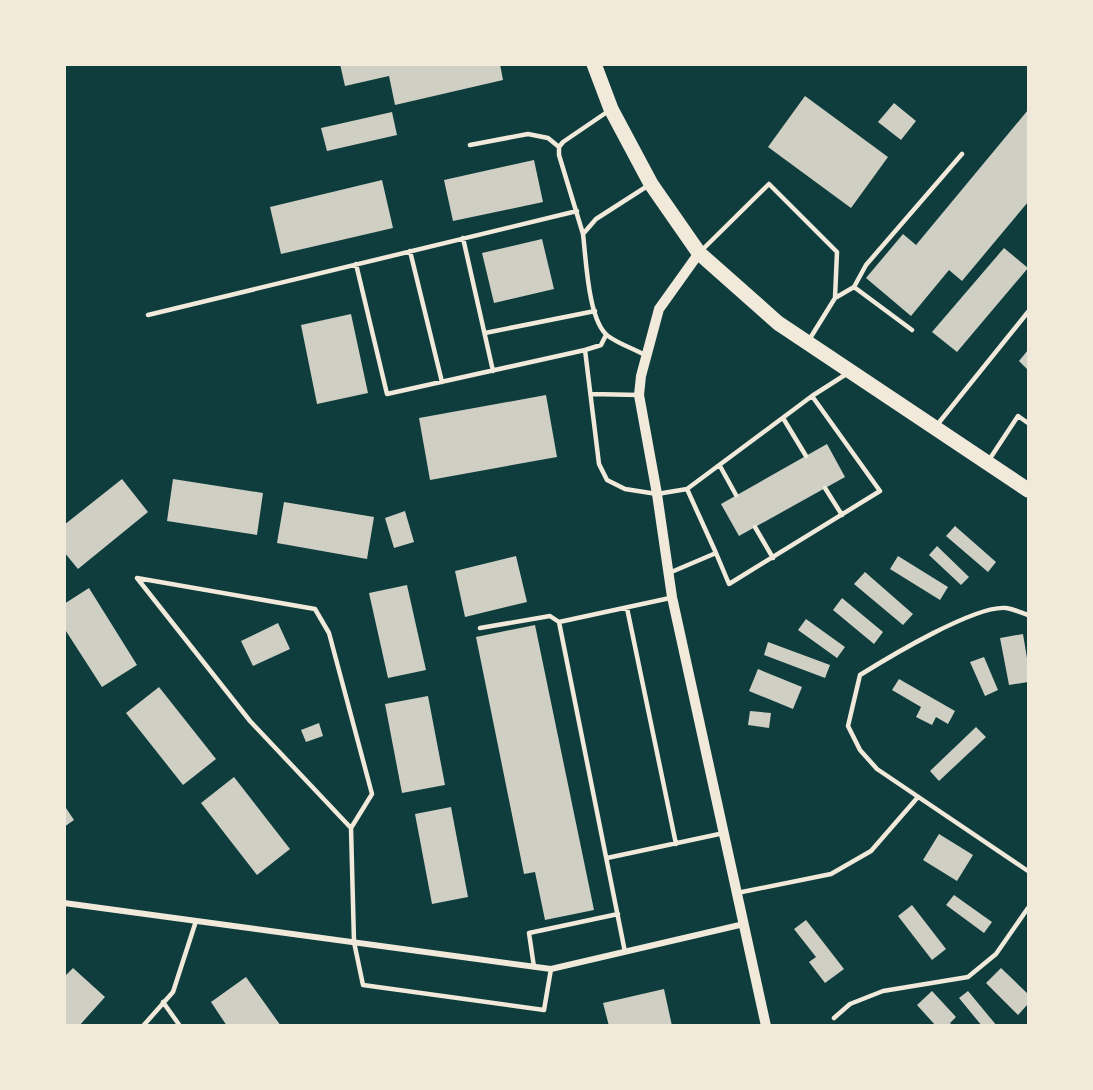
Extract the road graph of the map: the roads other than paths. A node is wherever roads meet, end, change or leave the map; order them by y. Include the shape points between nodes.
1 (594, 64) edge
2 (611, 109) junction
3 (470, 145) dead end
4 (559, 147) junction
5 (962, 154) dead end
6 (651, 184) junction
7 (577, 211) junction
8 (583, 234) junction
9 (463, 238) junction
10 (410, 251) junction
11 (699, 253) junction
12 (356, 264) junction
13 (855, 287) junction
14 (835, 298) junction
15 (595, 311) junction
16 (1029, 312) edge
17 (148, 315) dead end
18 (912, 330) dead end
19 (485, 333) junction
20 (606, 335) junction
21 (807, 343) junction
22 (585, 350) junction
23 (646, 355) junction
24 (493, 371) junction
25 (851, 371) junction
26 (442, 382) junction
27 (591, 394) junction
28 (639, 395) junction
29 (812, 396) junction
30 (783, 418) junction
31 (1029, 423) edge
32 (936, 428) junction
33 (806, 456) dead end
34 (988, 462) junction
35 (720, 466) junction
36 (825, 488) dead end
37 (687, 489) junction
38 (1028, 490) edge
39 (657, 494) junction
40 (736, 495) dead end
41 (842, 514) junction
42 (755, 527) dead end
43 (716, 554) junction
44 (773, 558) junction
45 (669, 573) junction
46 (672, 597) junction
47 (627, 608) junction
48 (1029, 615) edge
49 (559, 622) junction
50 (480, 627) dead end
51 (918, 797) junction
52 (351, 828) junction
53 (724, 833) junction
54 (676, 844) junction
55 (607, 858) junction
56 (1029, 871) edge
57 (737, 893) junction
58 (64, 903) edge
59 (1029, 908) edge
60 (618, 914) junction
61 (196, 921) junction
62 (744, 924) junction
63 (354, 942) junction
64 (625, 952) junction
65 (534, 967) junction
66 (551, 969) junction
67 (163, 1002) junction
68 (834, 1018) dead end
69 (143, 1026) edge
70 (180, 1026) edge
71 (766, 1026) edge

1 - 2 main road
2 - 4 lane
2 - 6 main road
3 - 4 lane via 528,134 548,138
4 - 7 lane
5 - 13 lane via 866,265
6 - 8 lane via 596,219
6 - 11 main road
7 - 8 lane
7 - 9 lane
8 - 15 lane
9 - 10 lane
9 - 19 lane
10 - 12 lane
10 - 26 lane
11 - 14 lane via 769,184 837,252
11 - 21 main road via 778,323
11 - 23 street via 659,309
12 - 17 lane
12 - 26 lane via 387,394
13 - 14 lane
13 - 18 lane
14 - 21 lane
15 - 19 lane
15 - 20 lane
16 - 32 lane
19 - 24 lane
20 - 22 lane via 601,345
20 - 23 lane
21 - 25 main road
22 - 24 lane
22 - 27 lane
23 - 28 street
24 - 26 lane
25 - 29 lane
25 - 32 main road
27 - 28 lane
27 - 39 lane via 599,464 607,480 625,489
28 - 39 street
29 - 30 lane
29 - 41 lane via 880,491
30 - 33 lane
30 - 35 lane
31 - 34 lane via 1018,416
32 - 34 main road
34 - 38 main road
35 - 37 lane
35 - 40 lane
36 - 41 lane
37 - 39 lane
37 - 43 lane
39 - 45 street
41 - 44 lane
42 - 44 lane
43 - 44 lane via 729,584
43 - 45 lane
45 - 46 street
46 - 47 lane
46 - 53 street
47 - 49 lane
47 - 54 lane
48 - 51 lane via 1005,608 972,616 860,675 848,726 860,750 878,769
49 - 50 lane via 550,615
49 - 55 lane
51 - 56 lane
51 - 57 lane via 871,851 831,874
52 - 52 lane via 250,721 137,578 315,609 329,633 372,795
52 - 63 lane
53 - 54 lane
53 - 57 street
54 - 55 lane
55 - 60 lane
57 - 62 street
58 - 61 street
59 - 68 lane via 996,954 968,977 883,991 850,1004
60 - 64 lane
60 - 65 lane via 529,933
61 - 63 street
61 - 67 lane via 172,992
62 - 64 street
62 - 71 street
63 - 65 street
63 - 66 lane via 363,985 472,1001 544,1010
64 - 66 street
65 - 66 street
67 - 69 lane
67 - 70 lane

